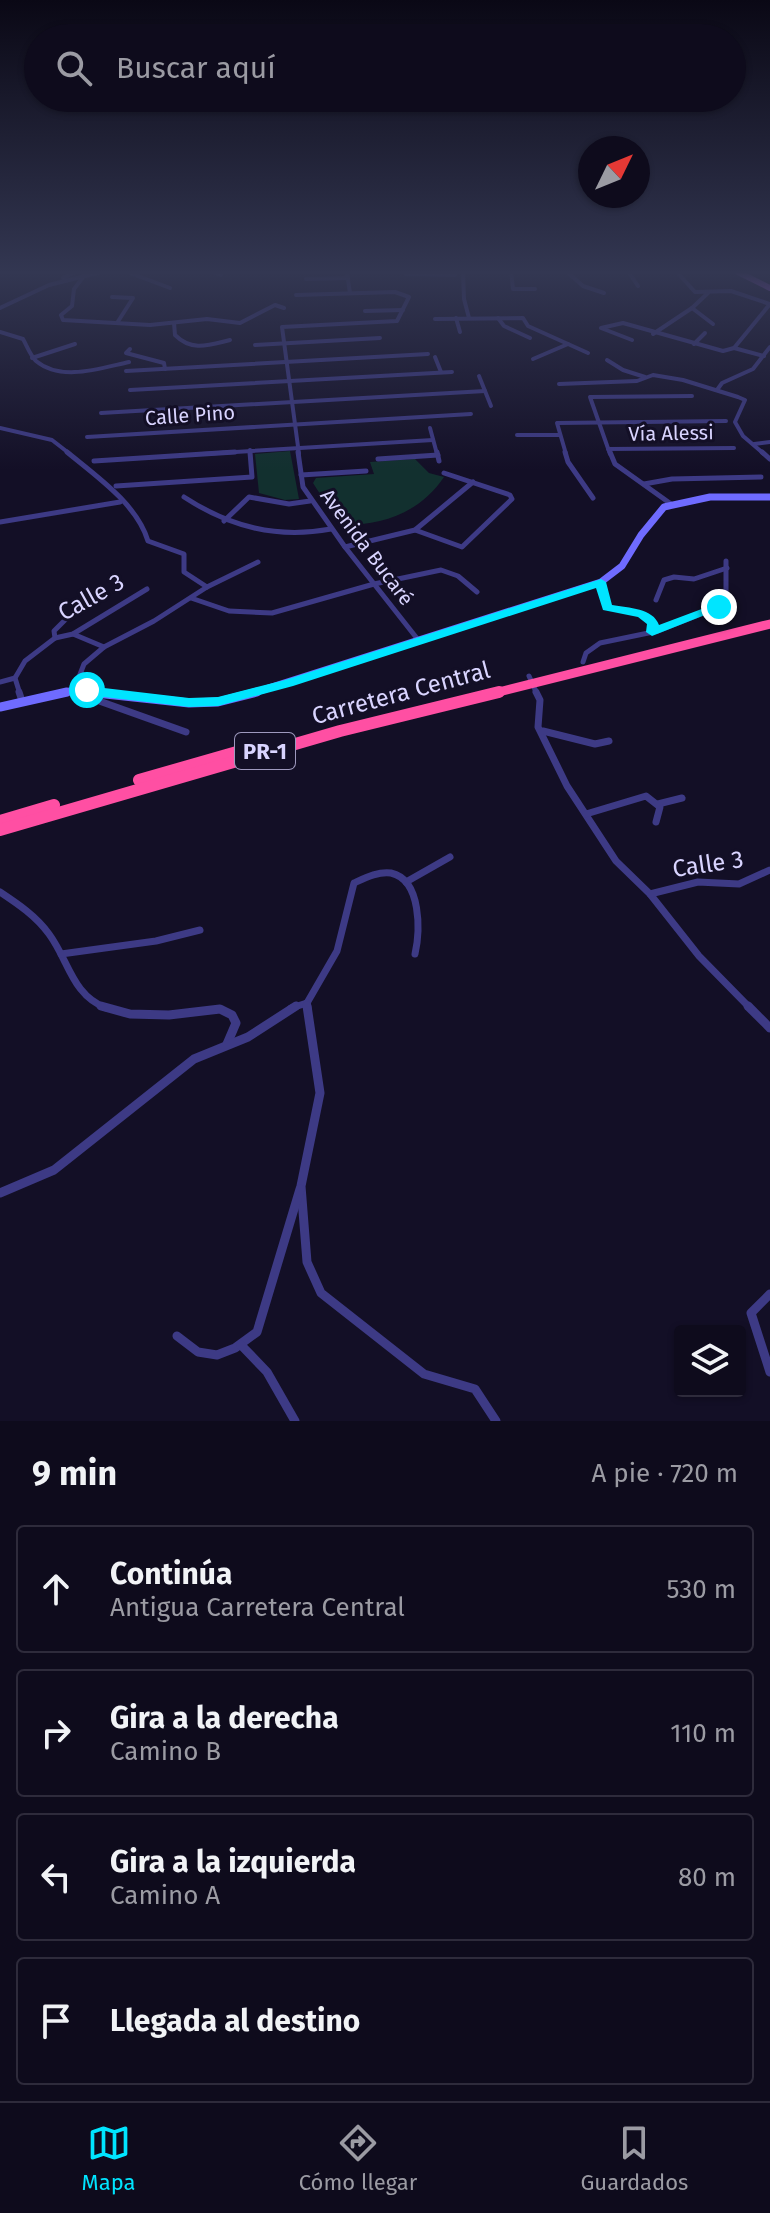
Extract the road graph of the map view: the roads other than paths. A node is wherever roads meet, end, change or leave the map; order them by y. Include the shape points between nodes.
1 (17, 337) edge
2 (177, 337) edge
3 (284, 337) edge
4 (553, 337) edge
5 (625, 337) edge
6 (667, 337) edge
7 (701, 337) edge
8 (743, 337) edge
9 (380, 338) dead end
10 (230, 340) dead end
11 (632, 340) dead end
12 (285, 343) junction
13 (75, 344) dead end
14 (568, 344) junction
15 (694, 344) junction
16 (255, 345) dead end
17 (214, 346) junction
18 (770, 347) edge
19 (734, 348) junction
20 (130, 349) dead end
21 (588, 353) dead end
22 (217, 354) dead end
23 (428, 354) dead end
24 (764, 356) junction
25 (435, 357) dead end
26 (32, 358) junction
27 (533, 359) dead end
28 (607, 360) dead end
29 (287, 361) junction
30 (129, 362) dead end
31 (165, 369) junction
32 (174, 369) junction
33 (126, 371) dead end
34 (441, 372) junction
35 (452, 372) dead end
36 (479, 376) dead end
37 (647, 377) junction
38 (290, 381) junction
39 (559, 384) dead end
40 (174, 387) junction
41 (130, 390) dead end
42 (717, 390) junction
43 (485, 391) junction
44 (692, 396) dead end
45 (292, 402) junction
46 (491, 406) dead end
47 (101, 413) dead end
48 (471, 414) dead end
49 (726, 421) dead end
50 (598, 422) junction
51 (295, 424) junction
52 (0, 428) edge
53 (430, 428) dead end
54 (517, 435) dead end
55 (560, 435) junction
56 (87, 437) dead end
57 (433, 440) junction
58 (770, 442) edge
59 (753, 444) junction
60 (297, 446) junction
61 (734, 448) dead end
62 (608, 449) junction
63 (250, 450) junction
64 (378, 459) dead end
65 (770, 459) edge
66 (94, 461) dead end
67 (366, 471) dead end
68 (444, 473) dead end
69 (301, 475) junction
70 (761, 477) dead end
71 (473, 482) junction
72 (644, 484) junction
73 (116, 486) dead end
74 (184, 497) dead end
75 (770, 497) edge
76 (593, 498) dead end
77 (310, 501) junction
78 (120, 502) junction
79 (671, 504) junction
80 (224, 521) junction
81 (0, 522) edge
82 (331, 529) junction
83 (415, 530) junction
84 (345, 547) junction
85 (258, 562) dead end
86 (601, 582) junction
87 (374, 584) junction
88 (207, 587) junction
89 (147, 589) dead end
90 (477, 592) dead end
91 (191, 598) junction
92 (656, 600) dead end
93 (98, 601) dead end
94 (770, 617) edge
95 (770, 624) edge
96 (652, 632) junction
97 (73, 634) junction
98 (55, 638) junction
99 (419, 641) junction
100 (104, 647) junction
101 (583, 662) junction
102 (15, 678) junction
103 (531, 679) junction
104 (0, 682) edge
105 (74, 690) junction
106 (87, 690) junction
107 (22, 701) junction
108 (0, 707) edge
109 (540, 729) junction
110 (186, 732) dead end
111 (609, 741) dead end
112 (682, 798) dead end
113 (658, 804) junction
114 (586, 814) junction
115 (0, 821) edge
116 (656, 822) dead end
117 (0, 830) edge
118 (450, 857) dead end
119 (770, 870) edge
120 (406, 882) junction
121 (0, 892) edge
122 (650, 894) junction
123 (200, 930) dead end
124 (61, 954) junction
125 (415, 954) dead end
126 (307, 1003) junction
127 (770, 1028) edge
128 (226, 1046) junction
129 (301, 1186) junction
130 (0, 1193) edge
131 (770, 1294) edge
132 (177, 1336) dead end
133 (241, 1345) junction
134 (770, 1372) edge
135 (295, 1421) edge
136 (496, 1421) edge

1 - 26 street
2 - 17 street via 183,344
3 - 12 street, Avenida Bucaré
4 - 14 street
5 - 11 street
6 - 15 street
7 - 15 street
8 - 19 street
9 - 12 street
10 - 17 street
12 - 16 street
12 - 29 street, Avenida Bucaré
13 - 26 street
14 - 21 street
14 - 27 street
15 - 19 street via 723,351
17 - 22 street
18 - 24 street
19 - 24 street
20 - 31 street via 126,353 164,363
23 - 29 street
24 - 42 street via 753,369
25 - 34 street
26 - 30 street via 66,371
28 - 37 street
29 - 32 street
29 - 38 street, Avenida Bucaré
31 - 32 street
31 - 33 street
32 - 40 street
34 - 35 street
34 - 38 street
36 - 43 street
37 - 39 street
37 - 42 street
38 - 40 street
38 - 45 street, Avenida Bucaré
40 - 41 street
42 - 59 street via 745,400 735,422
43 - 45 street
43 - 46 street
44 - 50 street via 590,397
45 - 47 street
45 - 51 street, Avenida Bucaré
48 - 51 street, Calle Pino
49 - 50 street
50 - 55 street via 557,423
50 - 62 street
51 - 56 street, Calle Pino
51 - 60 street, Avenida Bucaré
52 - 78 street via 52,440
53 - 57 street
54 - 55 street
55 - 76 street via 568,462
57 - 60 street
57 - 64 street via 439,458
58 - 59 street
59 - 65 street
60 - 63 street
60 - 69 street, Avenida Bucaré
61 - 62 street, Vía Alessi
62 - 72 street via 615,464
63 - 66 street
63 - 73 street via 252,477
67 - 69 street
68 - 71 street
69 - 77 street, Avenida Bucaré
70 - 72 street
71 - 83 street
71 - 83 street via 512,499 468,543 452,545
72 - 79 street
74 - 80 street
75 - 79 street via 710,497
77 - 80 street via 289,504 249,497
77 - 82 street, Avenida Bucaré
78 - 81 street
78 - 88 street via 143,525 148,541 181,551 184,572
79 - 86 street via 658,511 622,566
80 - 82 street via 285,536
82 - 84 street, Avenida Bucaré
83 - 84 street
84 - 87 street, Avenida Bucaré
85 - 88 street
86 - 96 street via 607,607 642,614 653,622
86 - 99 street
87 - 90 street via 441,570
87 - 91 street via 272,613 229,611
87 - 99 street, Avenida Bucaré
88 - 91 street
89 - 97 street, Calle 3
91 - 100 street
92 - 96 street via 664,580 695,580 726,565 719,607
93 - 98 street via 66,619 54,631
94 - 101 highway, Carretera Central / PR-1
95 - 103 highway, Carretera Central / PR-1
96 - 101 street via 600,643
97 - 98 street, Calle 3
97 - 100 street
98 - 102 street via 25,661
99 - 106 street via 218,702
100 - 105 street via 84,664
101 - 103 highway, Carretera Central / PR-1
102 - 104 street
102 - 107 street
103 - 109 street via 540,700
103 - 115 highway, Carretera Central / PR-1 via 228,754
103 - 117 highway, Carretera Central / PR-1
105 - 106 street
105 - 107 street
106 - 110 street via 88,697 151,724
107 - 108 street
109 - 111 street via 595,744
109 - 114 street
112 - 113 street
113 - 114 street via 646,796
113 - 116 street
114 - 122 street via 616,861
118 - 120 street
119 - 122 street, Calle 3 via 739,884 698,882
120 - 125 street via 422,924
120 - 126 street via 385,872 354,883 337,951
121 - 124 street via 35,918
122 - 127 street via 699,956
123 - 124 street
124 - 128 street via 84,995 114,1010 160,1016 230,1012 238,1026
126 - 128 street via 290,1006 259,1031
126 - 129 street via 320,1093
128 - 130 street via 194,1059 56,1172
129 - 133 street via 257,1332
129 - 136 street via 307,1262 321,1293 424,1374 475,1389
131 - 134 street via 755,1307 751,1320
132 - 133 street via 195,1354 215,1357
133 - 135 street via 267,1372

